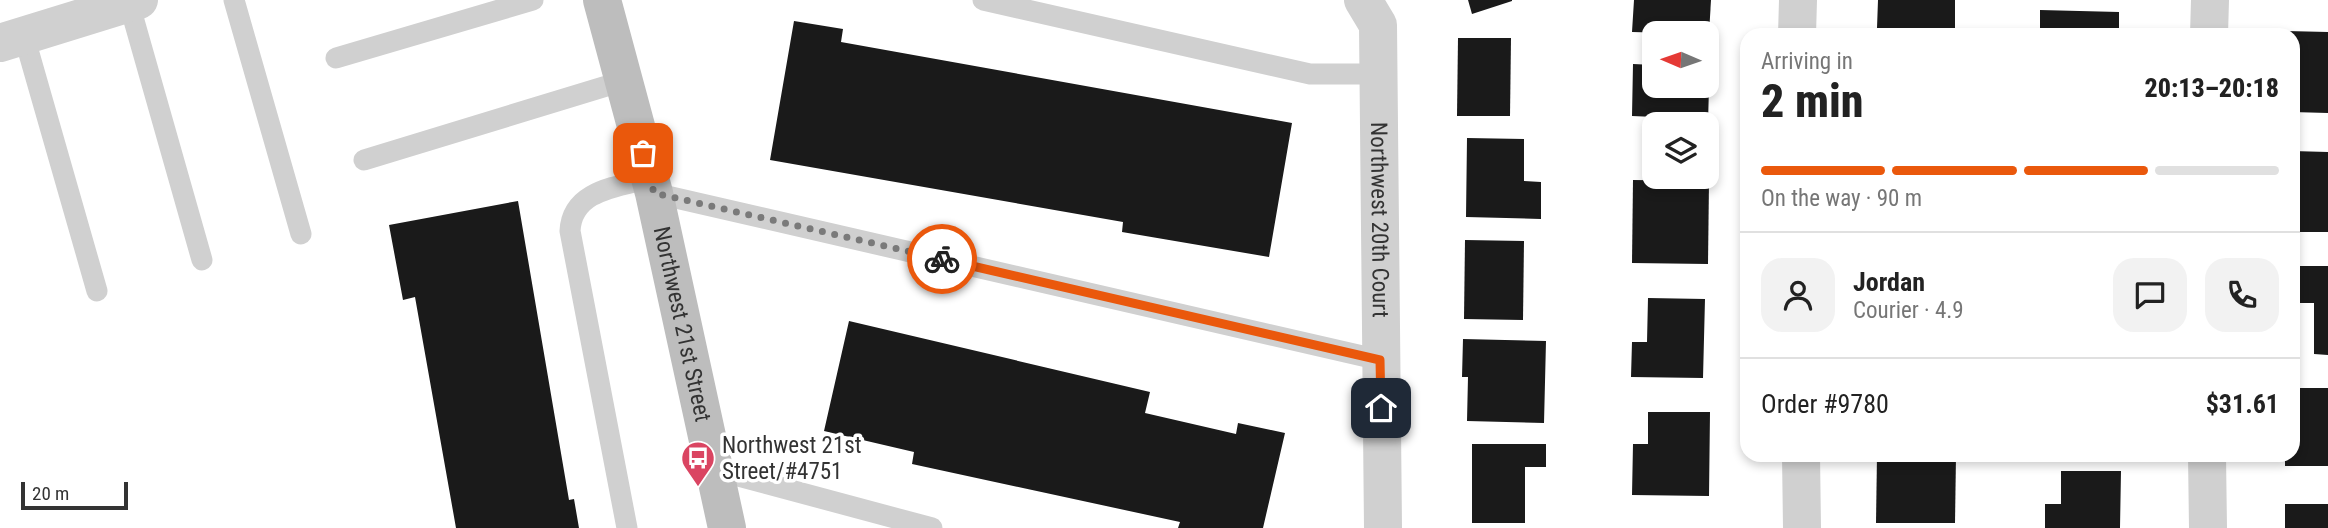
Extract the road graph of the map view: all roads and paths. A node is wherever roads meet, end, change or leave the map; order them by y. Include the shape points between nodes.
1 (234, 0) edge
2 (533, 0) edge
3 (602, 0) edge
4 (983, 0) edge
5 (1363, 0) edge
6 (1798, 0) edge
7 (2210, 0) edge
8 (134, 2) edge
9 (1797, 28) edge
10 (2209, 28) edge
11 (12, 39) edge
12 (336, 58) dead end
13 (1378, 74) junction
14 (623, 81) junction
15 (364, 160) dead end
16 (652, 185) junction
17 (301, 234) dead end
18 (202, 260) dead end
19 (97, 290) dead end
20 (1380, 360) junction
21 (1801, 462) edge
22 (2207, 462) edge
23 (716, 471) junction
24 (627, 528) edge
25 (727, 528) edge
26 (932, 528) edge
27 (1382, 528) edge
28 (1802, 528) edge
29 (2208, 528) edge

1 - 17 lane
2 - 12 lane
3 - 14 street, Northwest 21st Street
4 - 13 lane via 1310,74
5 - 13 street, Northwest 20th Court via 1378,26
6 - 9 street
7 - 10 street
8 - 11 street
8 - 18 lane
11 - 19 lane
13 - 20 street, Northwest 20th Court
14 - 15 lane
14 - 16 street, Northwest 21st Street
16 - 20 lane
16 - 23 street, Northwest 21st Street
16 - 24 lane via 590,195 571,217
20 - 27 street, Northwest 20th Court
21 - 28 street
22 - 29 street
23 - 25 street, Northwest 21st Street
23 - 26 lane

